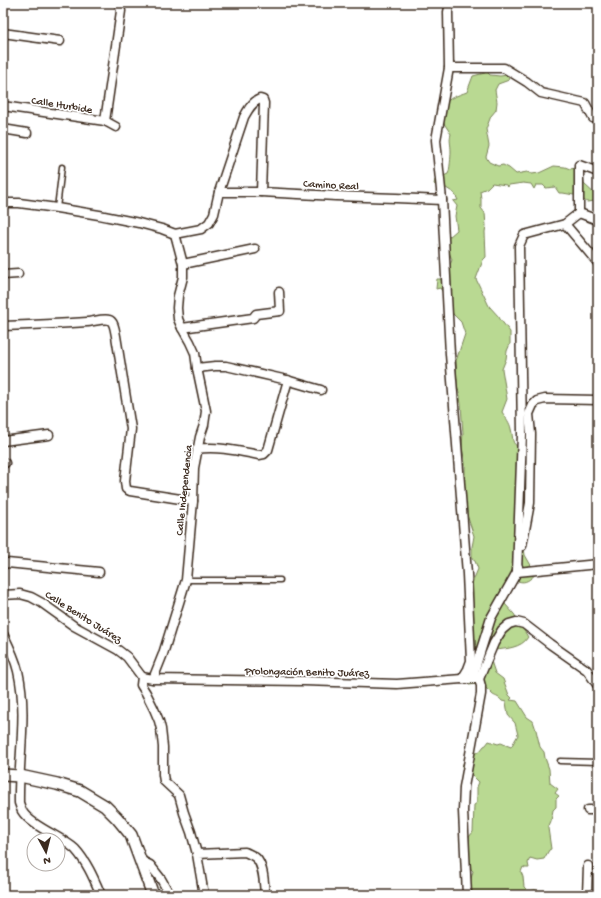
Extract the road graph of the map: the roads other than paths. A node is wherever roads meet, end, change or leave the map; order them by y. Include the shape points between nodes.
1 (119, 3) edge
2 (450, 3) edge
3 (3, 33) edge
4 (60, 41) dead end
5 (449, 68) junction
6 (3, 106) edge
7 (593, 118) dead end
8 (105, 122) junction
9 (116, 127) dead end
10 (3, 129) edge
11 (27, 133) dead end
12 (62, 167) dead end
13 (598, 172) edge
14 (220, 192) junction
15 (261, 192) junction
16 (442, 200) junction
17 (3, 203) edge
18 (57, 208) junction
19 (579, 213) junction
20 (598, 220) edge
21 (565, 224) junction
22 (175, 234) junction
23 (256, 249) dead end
24 (598, 263) edge
25 (183, 264) junction
26 (18, 274) dead end
27 (3, 275) edge
28 (279, 292) dead end
29 (3, 326) edge
30 (182, 328) junction
31 (197, 368) junction
32 (288, 380) junction
33 (321, 390) dead end
34 (598, 400) edge
35 (49, 435) dead end
36 (3, 440) edge
37 (197, 449) junction
38 (193, 501) junction
39 (3, 564) edge
40 (598, 564) edge
41 (99, 572) dead end
42 (517, 572) junction
43 (186, 580) junction
44 (280, 580) dead end
45 (3, 595) edge
46 (3, 634) edge
47 (142, 677) junction
48 (476, 678) junction
49 (153, 679) junction
50 (462, 679) junction
51 (598, 686) edge
52 (560, 761) dead end
53 (598, 762) edge
54 (3, 775) edge
55 (20, 776) junction
56 (588, 810) dead end
57 (598, 810) edge
58 (197, 854) junction
59 (140, 860) junction
60 (588, 866) dead end
61 (101, 895) edge
62 (153, 895) edge
63 (170, 895) edge
64 (204, 895) edge
65 (265, 895) edge
66 (467, 895) edge
67 (587, 895) edge

1 - 8 street
2 - 5 street
3 - 4 street
5 - 7 street via 504,68 541,93 584,103
5 - 16 street via 436,140
6 - 8 street, Calle Iturbide
8 - 9 street, Calle Iturbide
10 - 11 street
12 - 18 lane
13 - 19 street via 579,165
14 - 15 street, Camino Real
14 - 15 street via 244,117 250,106 260,99 264,103
14 - 22 street via 209,223 201,229
15 - 16 street, Camino Real
16 - 50 street via 471,661
17 - 18 street
18 - 22 street via 139,223
19 - 20 street
19 - 21 street
21 - 24 street
21 - 42 street via 524,235 519,246 522,434
22 - 25 street, Calle Independencia
23 - 25 street
25 - 30 street, Calle Independencia via 184,277 177,308
26 - 27 street
28 - 30 street via 280,311 256,314 253,318
29 - 38 street via 111,321 116,336 132,429 126,489
30 - 31 street, Calle Independencia via 195,352
31 - 32 street via 226,366
31 - 37 street, Calle Independencia via 206,411
32 - 33 street
32 - 37 street via 268,450 264,454 220,448
34 - 42 street via 545,399 532,405 529,414 530,503
35 - 36 street
37 - 38 street, Calle Independencia
38 - 43 street, Calle Independencia
39 - 41 street
40 - 42 street
42 - 48 street via 491,618
43 - 44 lane
43 - 49 street, Calle Independencia
45 - 47 street, Calle Benito Juárez via 20,594 42,603 74,626 118,650 127,657
46 - 55 street via 19,671 23,720
47 - 49 street, Prolongación Benito Juárez
47 - 58 street via 141,685 152,704 161,730 164,780 179,795
48 - 50 street, Prolongación Benito Juárez
48 - 51 street via 502,630 508,624 516,622 524,624 587,670
48 - 66 street via 481,686 481,694 464,787
49 - 50 street, Prolongación Benito Juárez via 397,684
52 - 53 lane
54 - 55 main road
55 - 59 main road via 80,791 105,806 131,835
55 - 61 street via 19,802 22,812 32,822 74,849 83,859
56 - 57 street
58 - 64 street
58 - 65 street via 245,852 252,855 261,865
59 - 62 main road
59 - 63 street via 150,865
60 - 67 street

